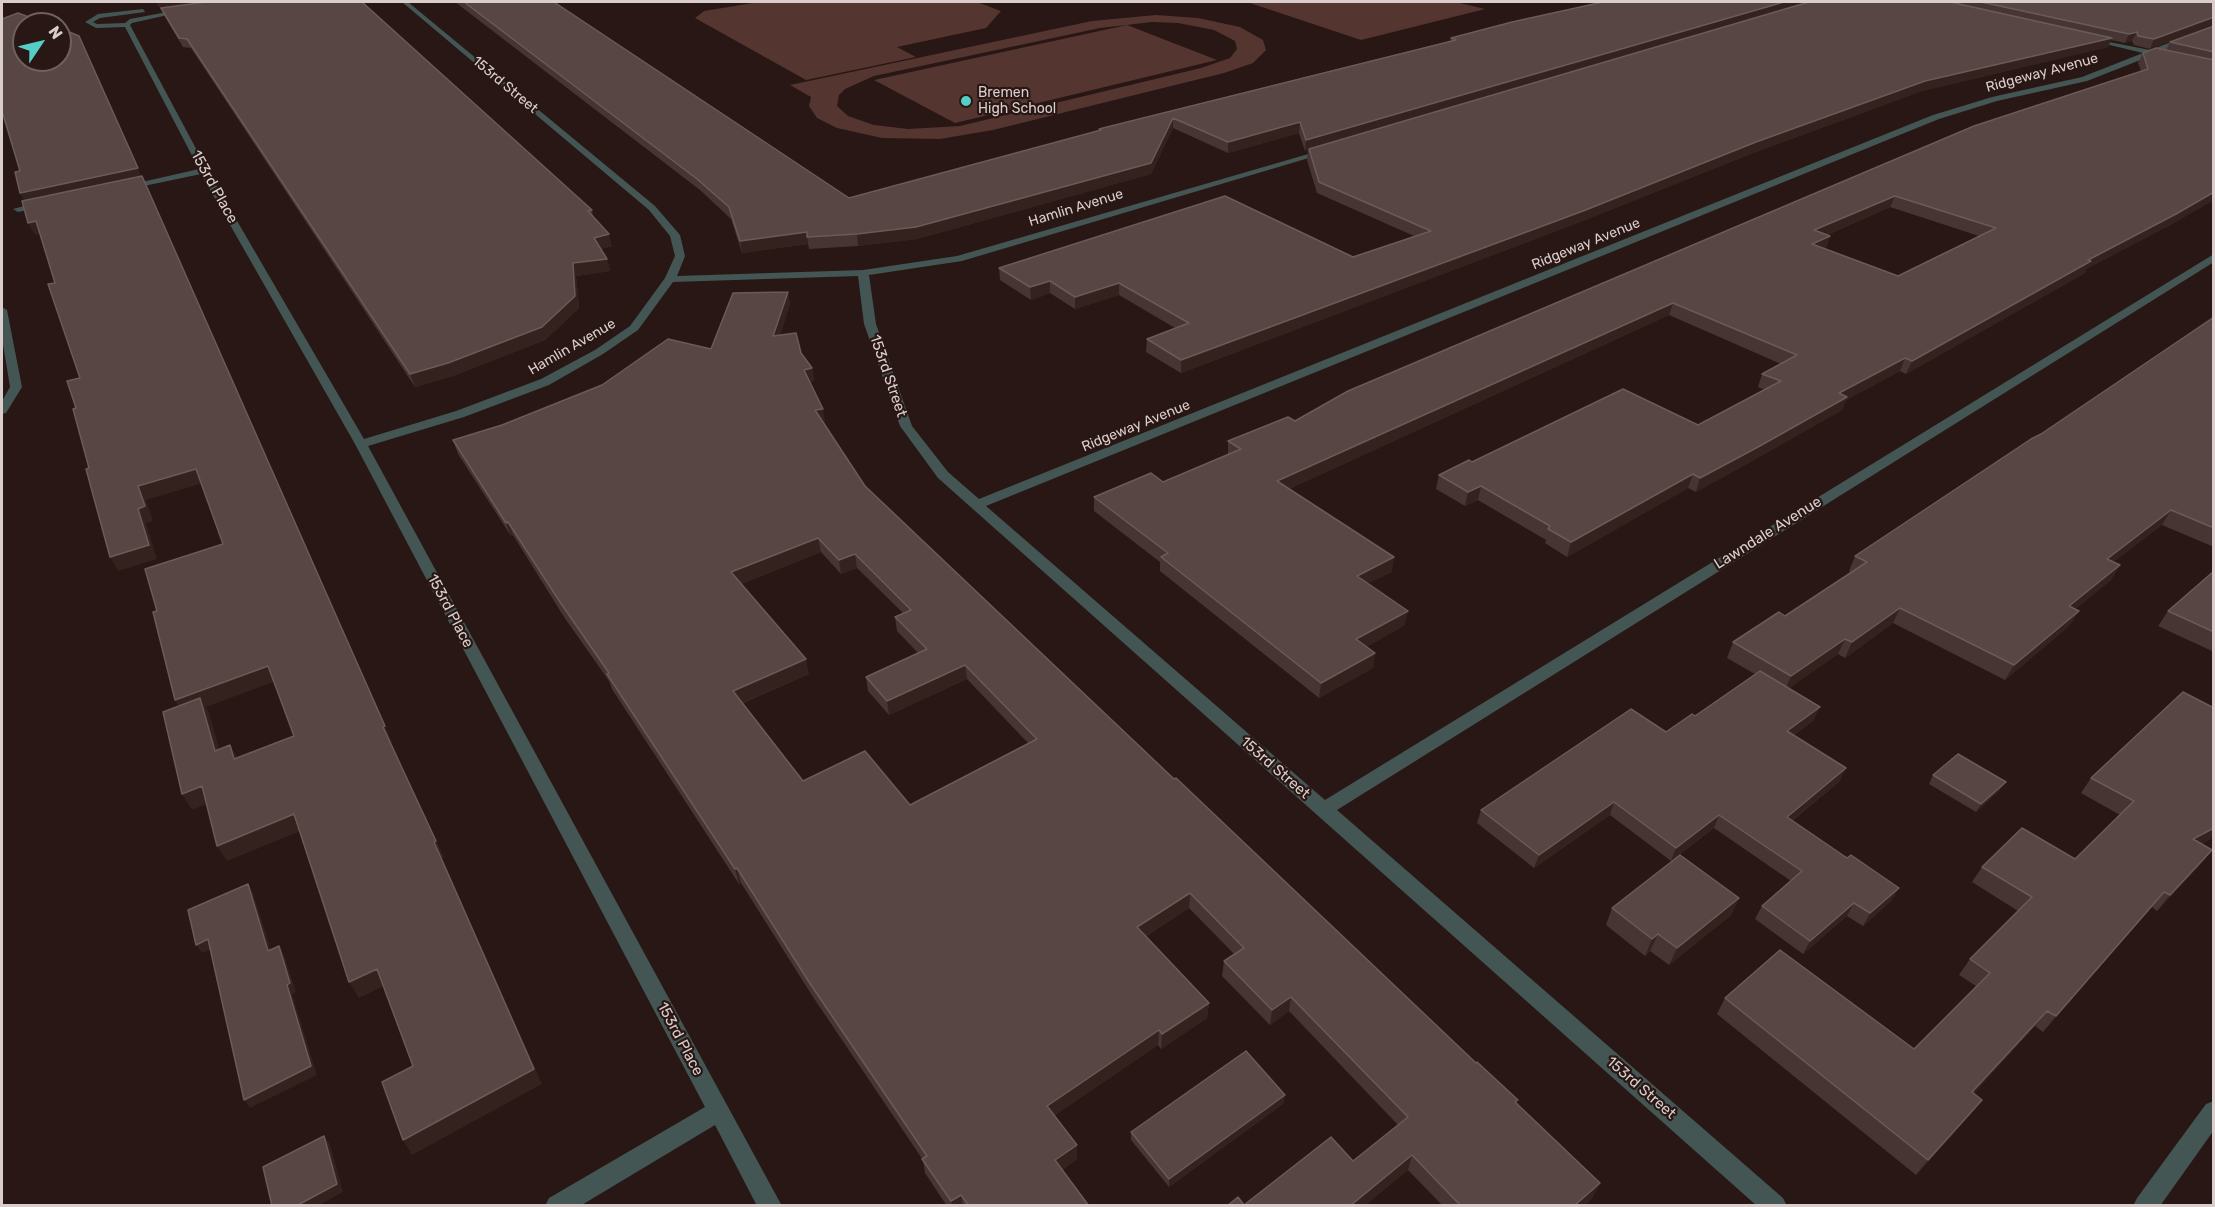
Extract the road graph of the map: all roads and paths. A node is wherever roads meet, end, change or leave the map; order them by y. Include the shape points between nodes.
1 (405, 2) edge
2 (187, 10) edge
3 (151, 15) junction
4 (128, 23) junction
5 (2214, 28) edge
6 (2085, 38) edge
7 (2152, 53) junction
8 (2170, 57) edge
9 (1334, 147) edge
10 (204, 171) junction
11 (111, 190) edge
12 (53, 202) edge
13 (18, 209) edge
14 (2214, 257) edge
15 (863, 273) junction
16 (670, 279) junction
17 (2, 310) edge
18 (2, 410) edge
19 (361, 444) junction
20 (976, 505) junction
21 (1323, 810) junction
22 (718, 1111) junction
23 (2214, 1111) edge
24 (558, 1206) edge
25 (770, 1206) edge
26 (1775, 1206) edge
27 (2145, 1206) edge

1 - 16 street, 153rd Street via 664,221 680,247 678,264
2 - 3 street
3 - 4 street
3 - 4 street via 149,11 135,11 98,16 88,22 96,27
4 - 10 street, 153rd Place
5 - 7 street, Ridgeway Avenue
6 - 7 street
7 - 8 street
7 - 20 street, Ridgeway Avenue via 2084,79 1936,117
9 - 15 street, Hamlin Avenue via 958,259
10 - 11 street
10 - 19 street, 153rd Place
12 - 13 street
14 - 21 street, Lawndale Avenue
15 - 16 street, Hamlin Avenue
15 - 20 street, 153rd Street via 870,324 906,426 943,475
16 - 19 street, Hamlin Avenue via 634,328 545,382 460,414
17 - 18 street via 16,387
19 - 22 street, 153rd Place
20 - 21 street, 153rd Street
21 - 26 street, 153rd Street
22 - 24 street
22 - 25 street, 153rd Place
23 - 27 street

